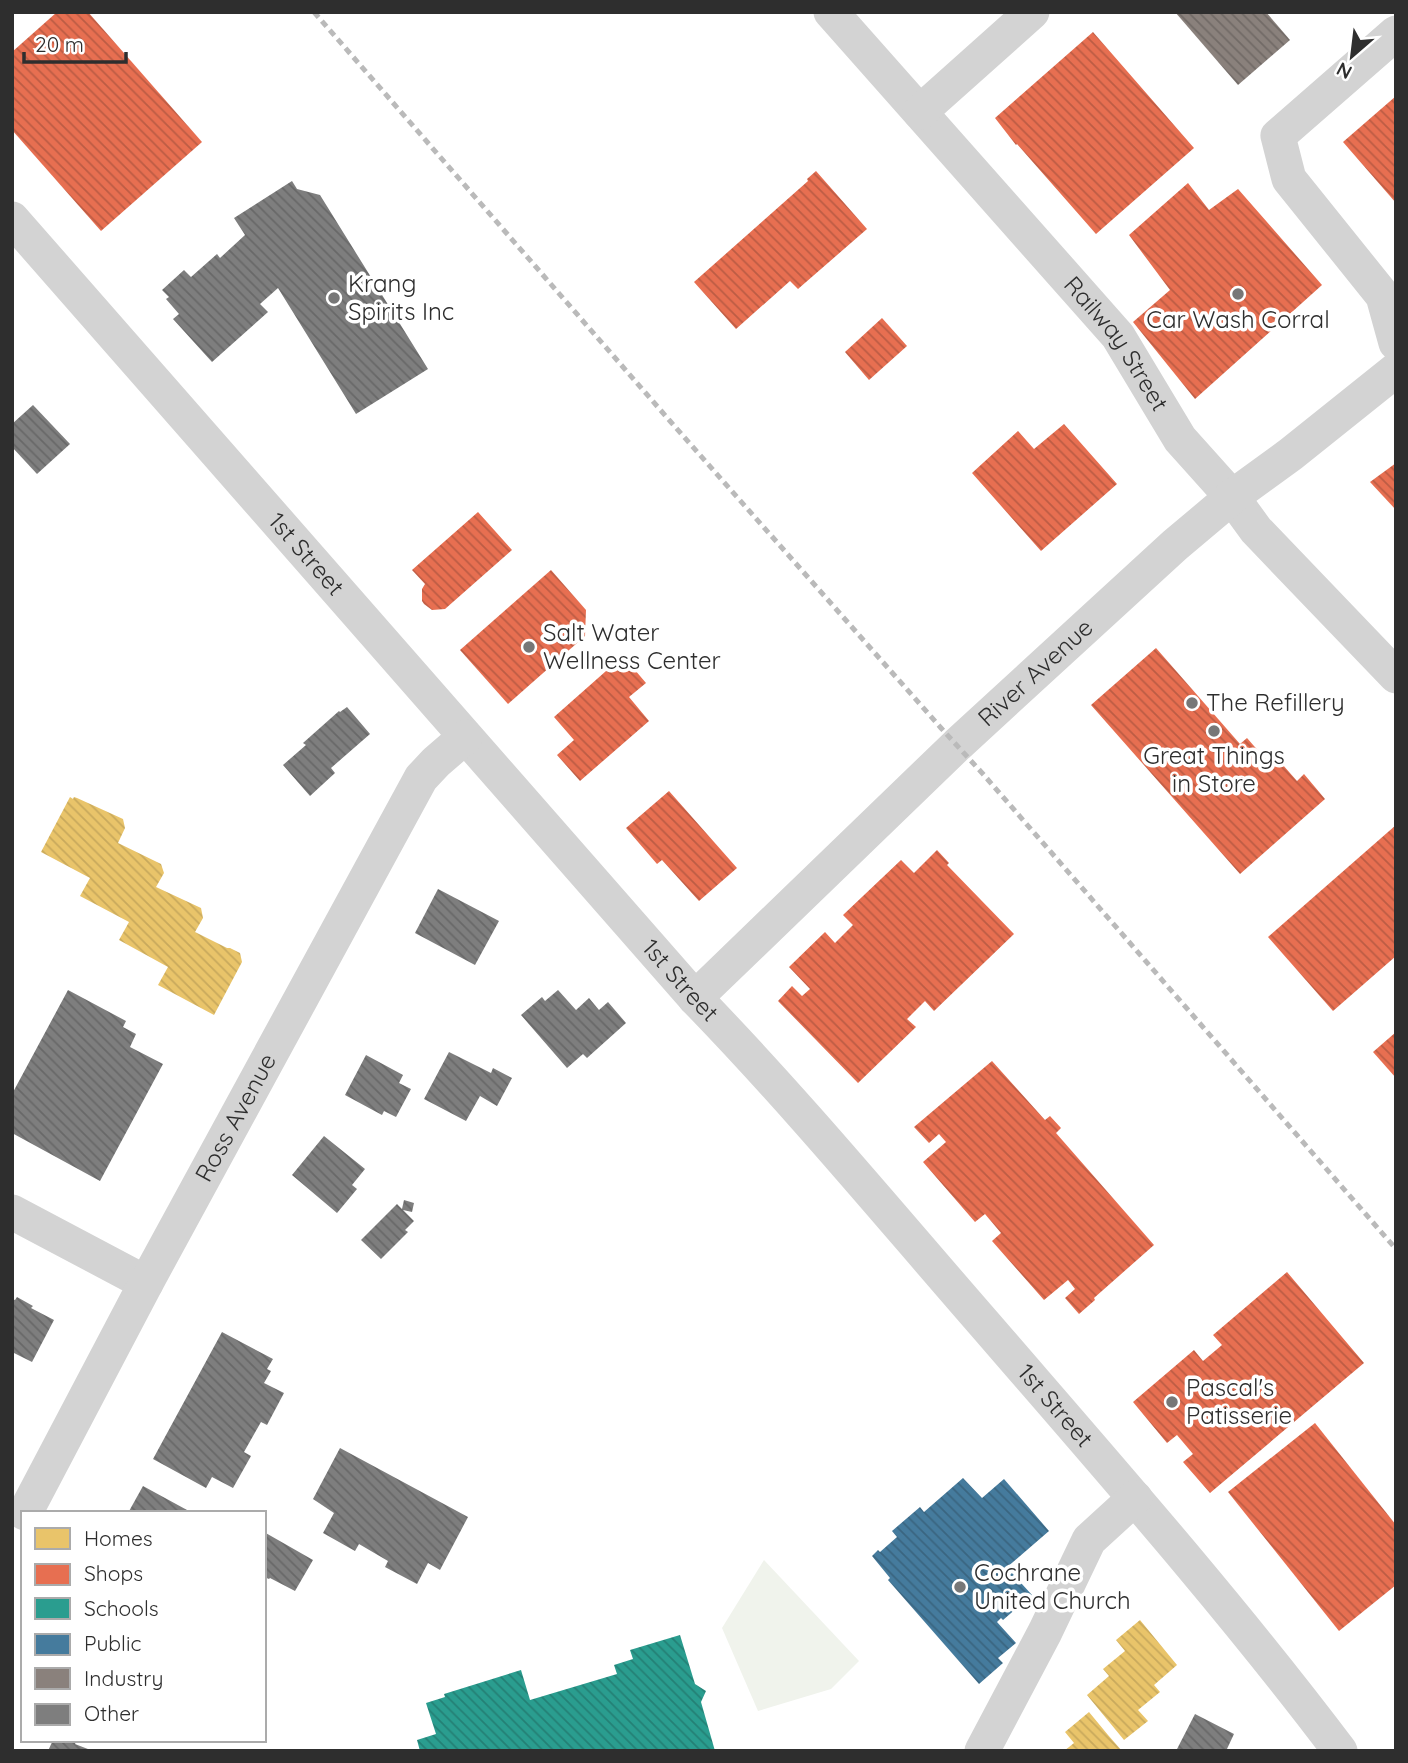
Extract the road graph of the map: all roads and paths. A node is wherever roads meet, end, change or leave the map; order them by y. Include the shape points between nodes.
1 (831, 12) edge
2 (1032, 12) edge
3 (1396, 33) edge
4 (920, 112) junction
5 (12, 219) edge
6 (1396, 343) edge
7 (1396, 370) edge
8 (1232, 496) junction
9 (1396, 677) edge
10 (465, 737) junction
11 (695, 998) junction
12 (12, 1212) edge
13 (146, 1283) junction
14 (1135, 1499) junction
15 (26, 1511) edge
16 (21, 1520) edge
17 (12, 1536) edge
18 (982, 1751) edge
19 (1340, 1751) edge

1 - 4 street, Railway Street
2 - 4 street
3 - 6 street via 1278,136 1289,179 1383,296
4 - 8 street, Railway Street via 1118,336 1180,439
5 - 10 street, 1st Street
7 - 8 street, River Avenue
8 - 9 street, Railway Street via 1256,530
8 - 11 street, River Avenue via 995,709
10 - 11 street, 1st Street
10 - 13 street, Ross Avenue via 421,778
11 - 14 street, 1st Street
12 - 13 street
13 - 15 street, Ross Avenue
14 - 18 street via 1089,1540
14 - 19 street, 1st Street
16 - 17 street, Ross Avenue

